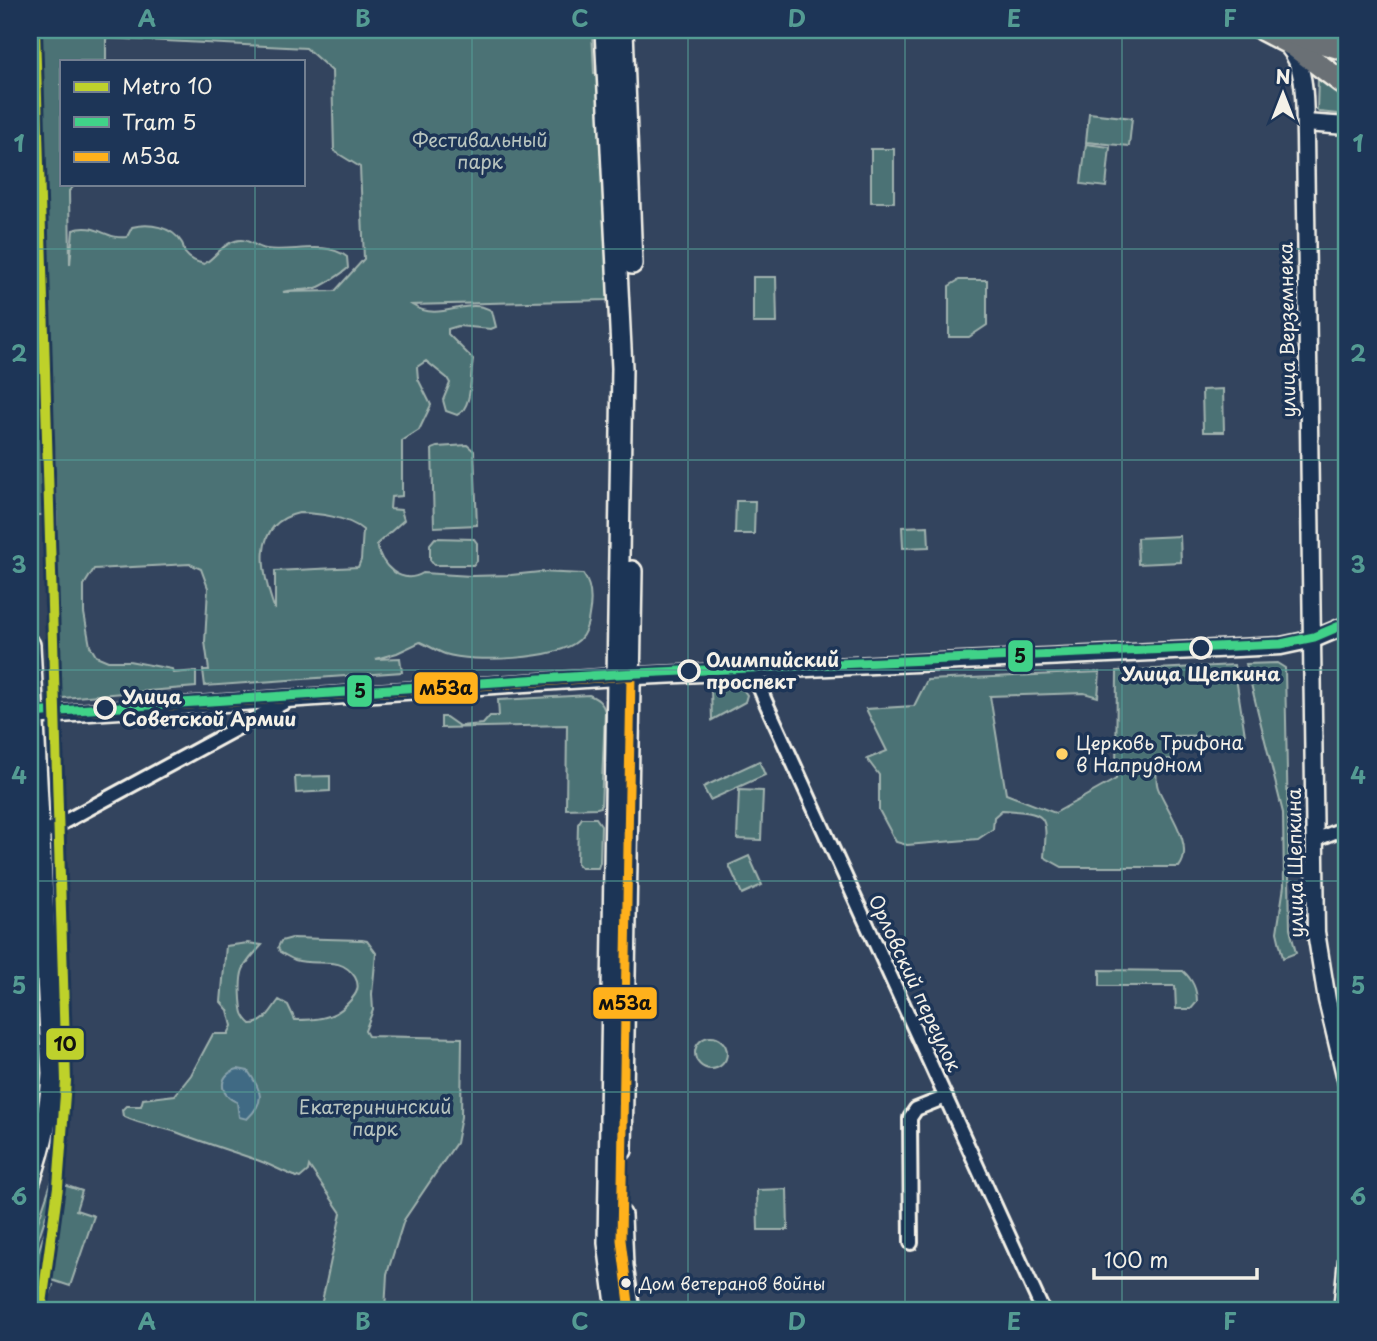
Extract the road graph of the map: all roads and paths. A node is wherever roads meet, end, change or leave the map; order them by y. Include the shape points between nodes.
1 (605, 30) edge
2 (623, 30) edge
3 (1270, 31) edge
4 (1347, 50) edge
5 (1347, 86) edge
6 (1305, 123) junction
7 (1347, 126) edge
8 (1347, 625) edge
9 (1314, 639) junction
10 (30, 645) edge
11 (755, 670) junction
12 (624, 676) junction
13 (294, 697) junction
14 (32, 716) edge
15 (1347, 827) edge
16 (40, 835) junction
17 (1315, 840) junction
18 (38, 947) edge
19 (1347, 1083) edge
20 (946, 1097) junction
21 (30, 1181) edge
22 (911, 1242) dead end
23 (1347, 1259) edge
24 (617, 1311) edge
25 (630, 1311) edge
26 (1043, 1311) edge
27 (1342, 1311) edge

1 - 12 main road via 622,368
2 - 12 main road via 635,368
3 - 4 main road
3 - 5 main road
3 - 6 street, улица Верземнека via 1291,49 1298,64
6 - 7 street
6 - 9 street, улица Верземнека
8 - 9 street
9 - 11 street via 1247,648
9 - 17 street, улица Щепкина
10 - 14 main road
11 - 12 street
11 - 20 street, Орловский переулок
12 - 13 street
12 - 24 main road via 608,1244
12 - 25 main road via 621,1240
13 - 14 street
13 - 16 street
14 - 16 main road
15 - 17 street
16 - 18 main road
17 - 19 street, улица Щепкина via 1319,956
18 - 21 main road via 51,1061 50,1101
20 - 22 street via 916,1109 910,1118
20 - 26 street, Орловский переулок
23 - 27 street

